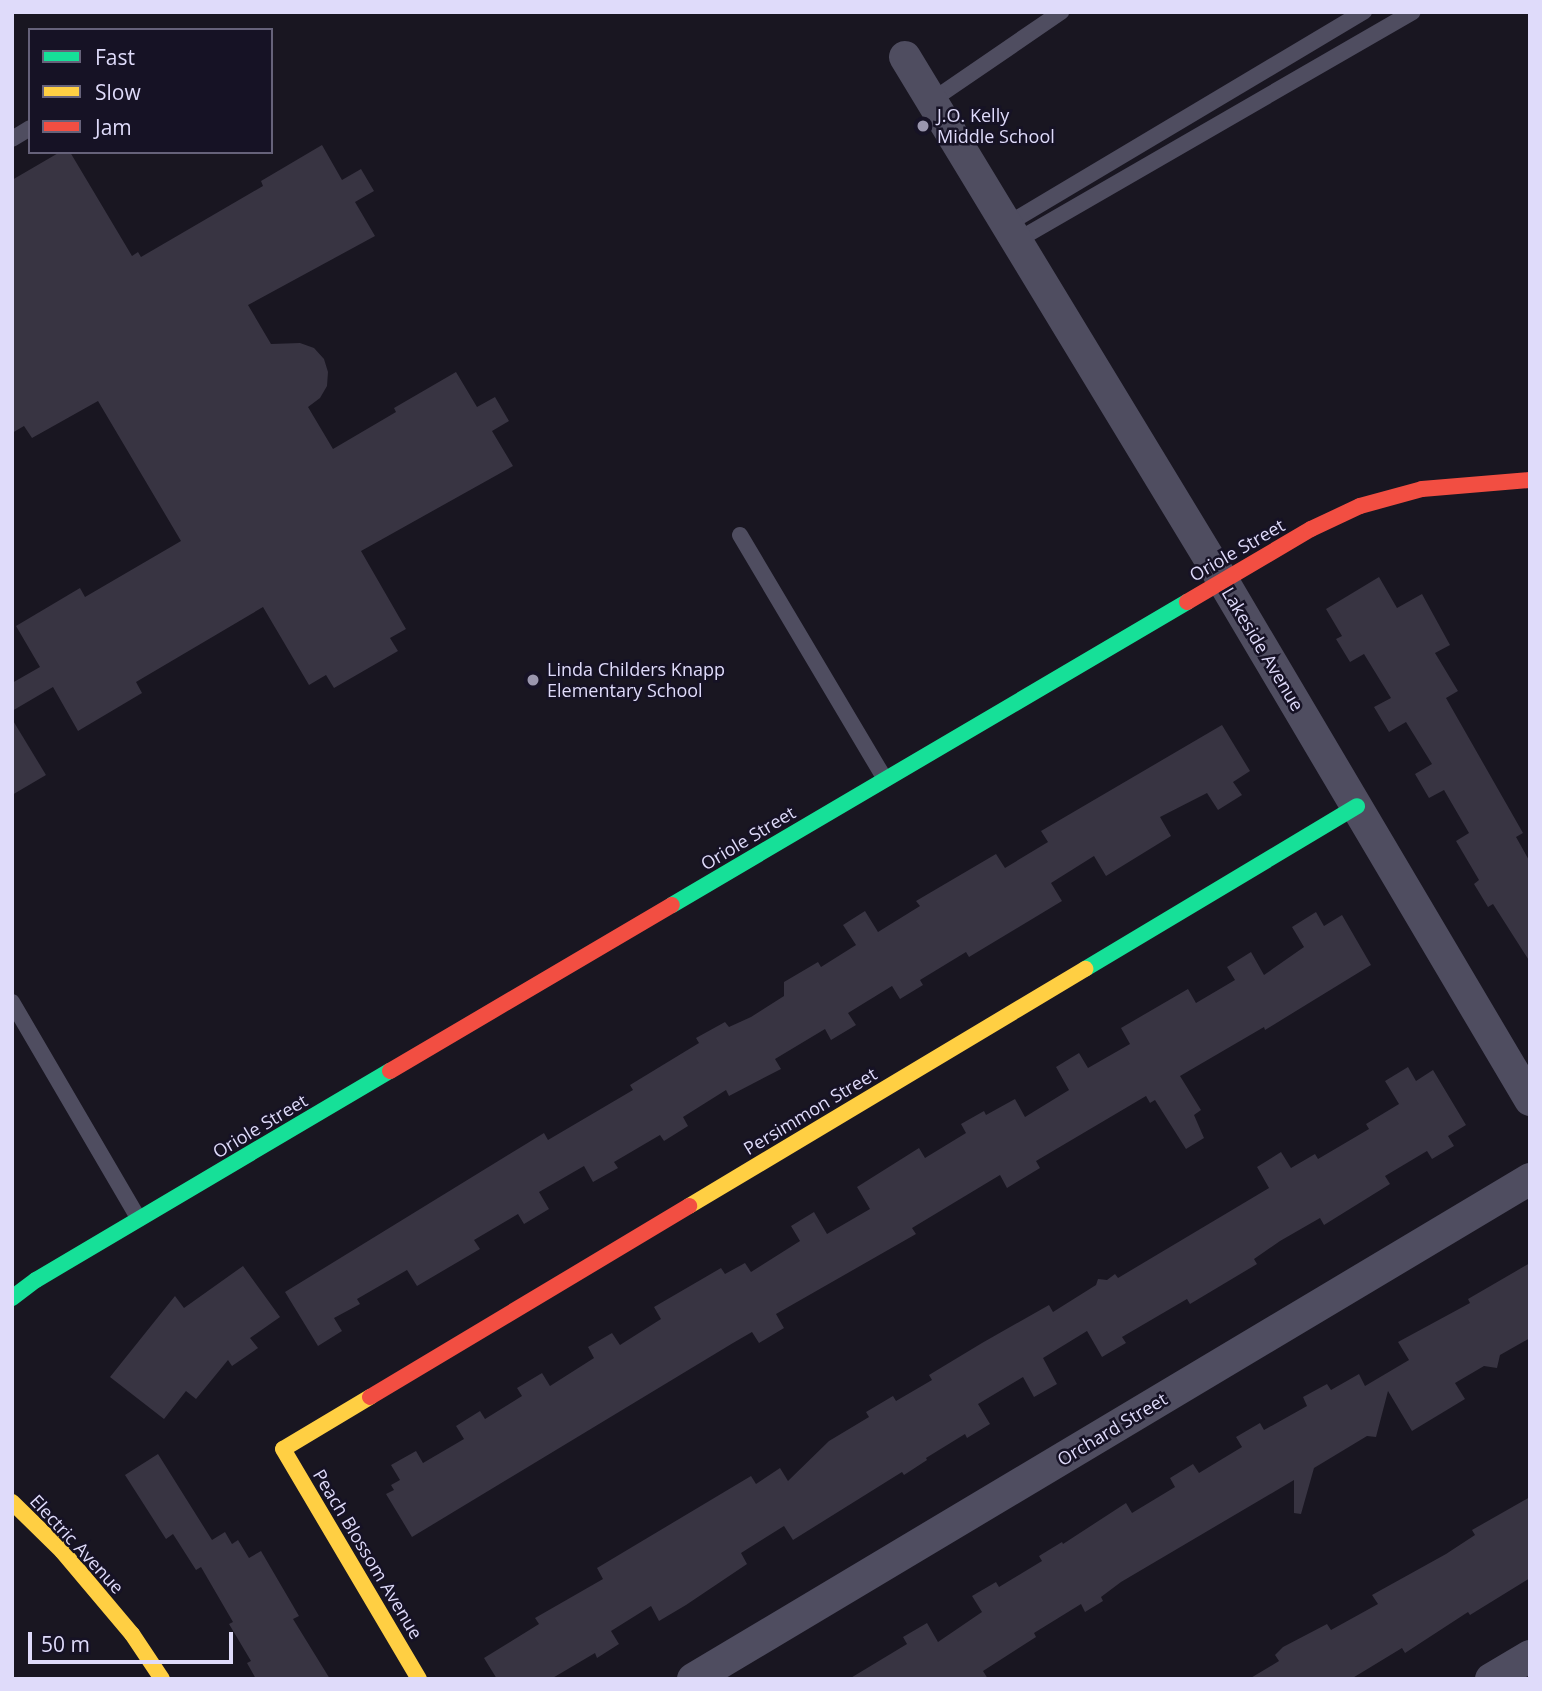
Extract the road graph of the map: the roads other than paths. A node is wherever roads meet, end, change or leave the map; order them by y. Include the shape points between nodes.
1 (1061, 12) edge
2 (1364, 12) edge
3 (1413, 12) edge
4 (905, 57) dead end
5 (931, 101) junction
6 (28, 129) edge
7 (12, 139) edge
8 (1011, 233) junction
9 (1530, 480) edge
10 (740, 535) dead end
11 (1223, 580) junction
12 (885, 779) junction
13 (1357, 806) junction
14 (12, 1002) edge
15 (1530, 1100) edge
16 (1530, 1179) edge
17 (139, 1219) junction
18 (12, 1298) edge
19 (283, 1449) joint
20 (12, 1502) edge
21 (1530, 1656) edge
22 (162, 1679) edge
23 (419, 1679) edge
24 (694, 1679) edge
25 (1491, 1679) edge

1 - 5 lane
2 - 8 lane
3 - 8 lane
4 - 5 street, Lakeside Avenue
5 - 8 street, Lakeside Avenue
6 - 7 lane
8 - 11 street, Lakeside Avenue
9 - 11 street, Oriole Street via 1422,489 1360,506
10 - 12 lane
11 - 12 street, Oriole Street
11 - 13 street, Lakeside Avenue
12 - 17 street, Oriole Street
13 - 15 street, Lakeside Avenue
13 - 19 street, Persimmon Street
14 - 17 lane
16 - 24 street, Orchard Street
17 - 18 street, Oriole Street
19 - 23 street, Peach Blossom Avenue
20 - 22 street, Electric Avenue via 62,1551 132,1634
21 - 25 street

